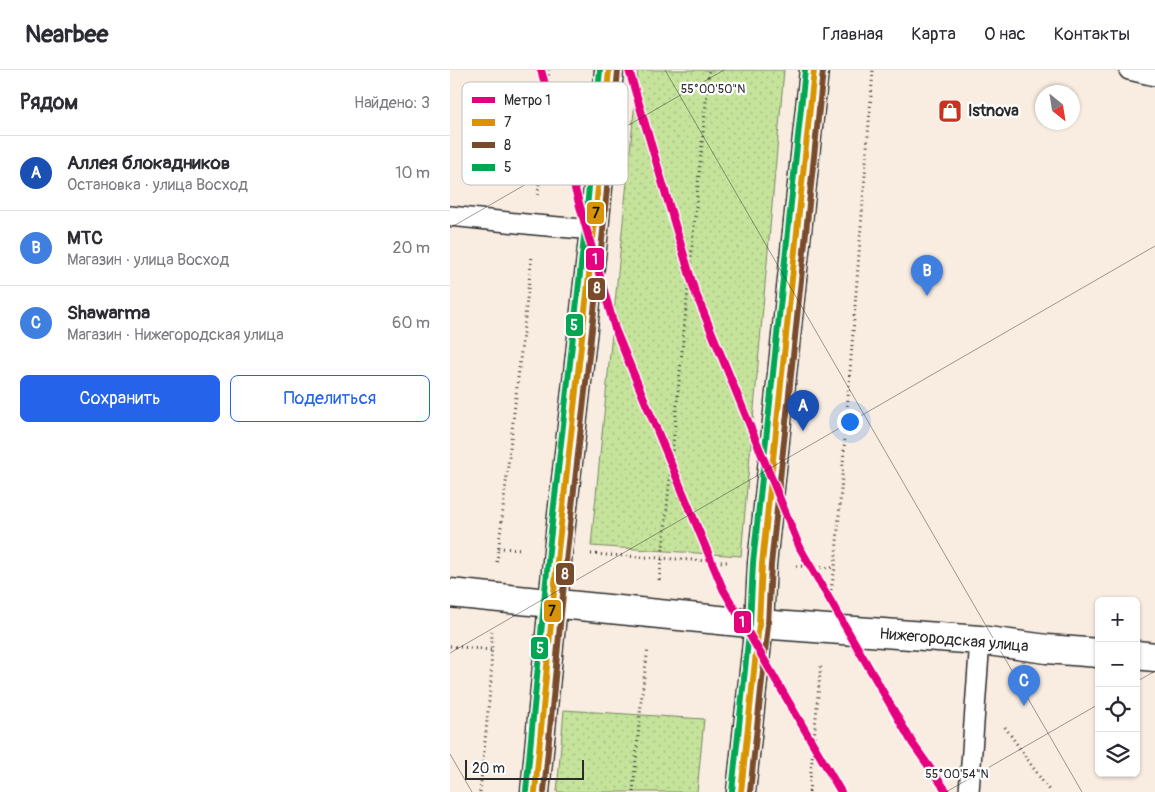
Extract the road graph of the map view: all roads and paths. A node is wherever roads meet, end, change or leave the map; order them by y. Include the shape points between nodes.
1 (708, 70) edge
2 (814, 70) edge
3 (872, 70) edge
4 (1129, 70) edge
5 (1155, 76) edge
6 (539, 185) edge
7 (598, 185) edge
8 (450, 216) edge
9 (536, 226) junction
10 (594, 230) junction
11 (682, 364) dead end
12 (498, 548) junction
13 (558, 552) junction
14 (762, 564) junction
15 (836, 568) junction
16 (450, 592) edge
17 (492, 596) junction
18 (554, 604) junction
19 (759, 624) junction
20 (824, 629) junction
21 (980, 640) junction
22 (450, 646) edge
23 (492, 650) junction
24 (1095, 653) edge
25 (1140, 656) edge
26 (1155, 657) edge
27 (976, 685) junction
28 (480, 792) edge
29 (535, 792) edge
30 (742, 792) edge
31 (809, 792) edge
32 (969, 792) edge
33 (1050, 792) edge

1 - 11 path
2 - 14 main road
3 - 15 path
4 - 5 lane
6 - 9 path
7 - 10 main road
8 - 9 lane
9 - 10 lane
9 - 12 path
10 - 13 main road
12 - 13 path
12 - 17 path
13 - 14 path
13 - 18 main road
14 - 15 path
14 - 19 main road
15 - 20 path
16 - 17 street, Нижегородская улица
17 - 18 street, Нижегородская улица
17 - 23 path
18 - 19 street, Нижегородская улица
18 - 29 main road
19 - 20 street, Нижегородская улица
19 - 30 main road
20 - 21 street, Нижегородская улица
20 - 31 path
21 - 24 street, Нижегородская улица
21 - 27 lane
22 - 23 path
23 - 28 path
25 - 26 street
27 - 32 lane
27 - 33 path

